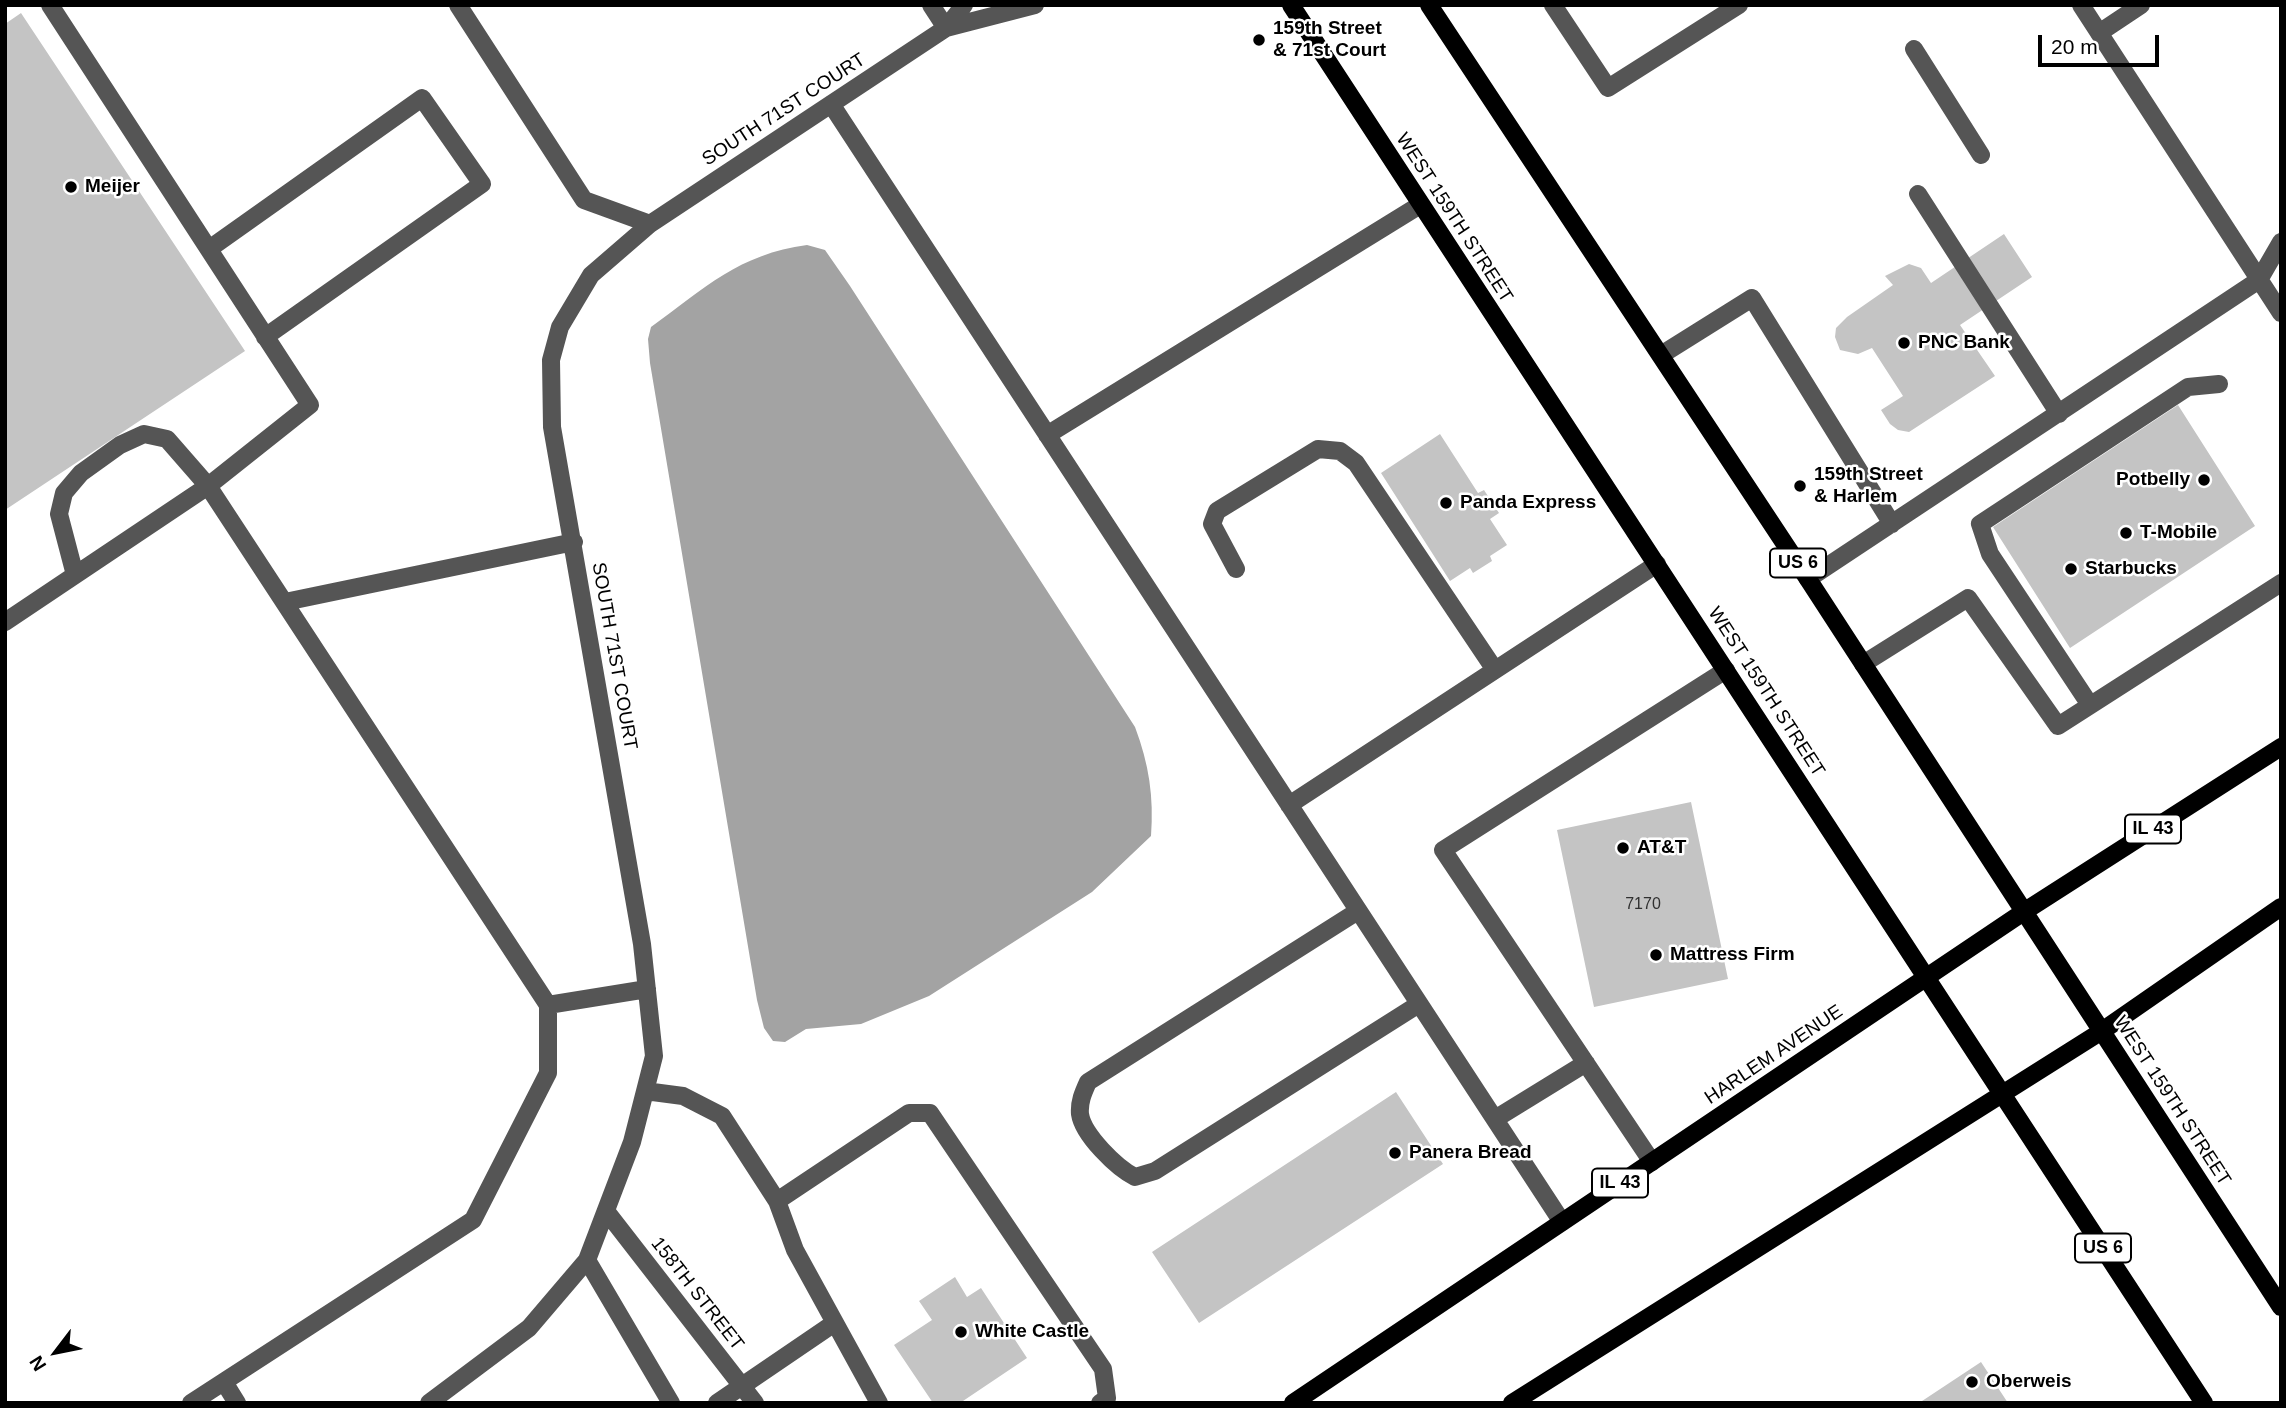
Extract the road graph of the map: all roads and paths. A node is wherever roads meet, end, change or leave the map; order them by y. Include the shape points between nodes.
1 (50, 5) edge
2 (458, 5) edge
3 (930, 5) edge
4 (964, 5) edge
5 (1035, 5) edge
6 (1291, 5) edge
7 (1429, 5) edge
8 (1553, 5) edge
9 (1739, 5) edge
10 (2081, 5) edge
11 (2141, 5) edge
12 (946, 28) junction
13 (2099, 33) junction
14 (1914, 48) dead end
15 (831, 104) junction
16 (1981, 155) dead end
17 (1918, 194) dead end
18 (1420, 205) junction
19 (650, 224) junction
20 (2281, 242) edge
21 (209, 248) junction
22 (2259, 280) junction
23 (2281, 313) edge
24 (265, 337) junction
25 (1661, 355) junction
26 (2219, 384) dead end
27 (2059, 414) junction
28 (1047, 435) junction
29 (208, 486) junction
30 (1892, 524) junction
31 (573, 542) junction
32 (1657, 564) junction
33 (1236, 569) dead end
34 (75, 575) junction
35 (1808, 579) junction
36 (2281, 583) edge
37 (285, 602) junction
38 (5, 622) edge
39 (1863, 664) junction
40 (1495, 670) junction
41 (1726, 670) junction
42 (2090, 705) junction
43 (2281, 747) edge
44 (1289, 805) junction
45 (2281, 907) edge
46 (1358, 911) junction
47 (2025, 911) junction
48 (1928, 976) junction
49 (647, 989) junction
50 (1419, 1004) junction
51 (548, 1005) junction
52 (2102, 1031) junction
53 (1586, 1063) junction
54 (645, 1091) junction
55 (2002, 1093) junction
56 (1495, 1119) junction
57 (1652, 1162) junction
58 (777, 1200) junction
59 (606, 1211) junction
60 (1562, 1222) junction
61 (587, 1260) junction
62 (2281, 1307) edge
63 (833, 1324) junction
64 (224, 1382) junction
65 (743, 1386) junction
66 (191, 1403) edge
67 (237, 1403) edge
68 (429, 1403) edge
69 (671, 1403) edge
70 (717, 1403) edge
71 (755, 1403) edge
72 (879, 1403) edge
73 (1100, 1403) edge
74 (1293, 1403) edge
75 (1512, 1403) edge
76 (2204, 1403) edge

1 - 21 street
2 - 19 street via 584,200
3 - 12 street
4 - 12 street, SOUTH 71ST COURT
5 - 12 street, SOUTH 71ST COURT
6 - 18 main road, WEST 159TH STREET / US 6
7 - 25 main road, WEST 159TH STREET / US 6
8 - 9 street via 1608,88
10 - 13 street
11 - 13 street
12 - 15 street, SOUTH 71ST COURT
13 - 22 street
14 - 16 street
15 - 19 street, SOUTH 71ST COURT
15 - 28 street
17 - 27 street
18 - 28 street
18 - 32 main road, WEST 159TH STREET / US 6
19 - 31 street, SOUTH 71ST COURT via 583,285 560,327 551,360 552,427
20 - 22 street
21 - 24 street
21 - 24 street via 422,98 482,184
22 - 23 street
22 - 27 street
24 - 29 street via 310,405
25 - 30 street via 1752,298
25 - 35 main road, WEST 159TH STREET / US 6
26 - 42 street via 2188,387 1980,524 1990,554
27 - 30 street
28 - 44 street
29 - 34 street
29 - 34 street via 167,439 144,434 120,445 81,472 64,493 59,514
29 - 37 street
30 - 35 street
31 - 37 street
31 - 49 street, SOUTH 71ST COURT
32 - 40 street
32 - 41 main road, WEST 159TH STREET / US 6
33 - 40 street via 1212,524 1217,511 1318,449 1340,451 1356,463
34 - 38 street
35 - 39 main road, WEST 159TH STREET / US 6
36 - 42 street
37 - 51 street
39 - 42 street via 1968,598 2057,726
39 - 47 main road, WEST 159TH STREET / US 6
40 - 44 street
41 - 48 main road, WEST 159TH STREET / US 6
41 - 53 street via 1443,850
43 - 47 main road, HARLEM AVENUE / IL 43
44 - 46 street
45 - 52 main road
46 - 50 street
46 - 50 street via 1088,1082 1080,1100 1080,1118 1116,1168 1135,1177 1155,1171
47 - 48 main road, HARLEM AVENUE / IL 43
47 - 52 main road, WEST 159TH STREET / US 6
48 - 55 main road, WEST 159TH STREET / US 6
48 - 57 main road, HARLEM AVENUE / IL 43
49 - 51 street
49 - 54 street, SOUTH 71ST COURT via 654,1056
50 - 56 street
51 - 64 street via 548,1073 473,1220
52 - 55 main road
52 - 62 main road, WEST 159TH STREET / US 6
53 - 56 street
53 - 57 street
54 - 58 street via 683,1096 722,1116
54 - 59 street, SOUTH 71ST COURT
55 - 75 main road
55 - 76 main road, WEST 159TH STREET / US 6
56 - 60 street
57 - 60 main road, HARLEM AVENUE / IL 43
58 - 63 street via 795,1250
58 - 73 street via 909,1113 930,1113 1103,1369 1107,1398
59 - 61 street, SOUTH 71ST COURT
59 - 65 street, 158TH STREET
60 - 74 main road, HARLEM AVENUE / IL 43
61 - 68 street, SOUTH 71ST COURT via 529,1328
61 - 69 street
63 - 65 street
63 - 72 street
64 - 66 street
64 - 67 street
65 - 70 street
65 - 71 street, 158TH STREET

